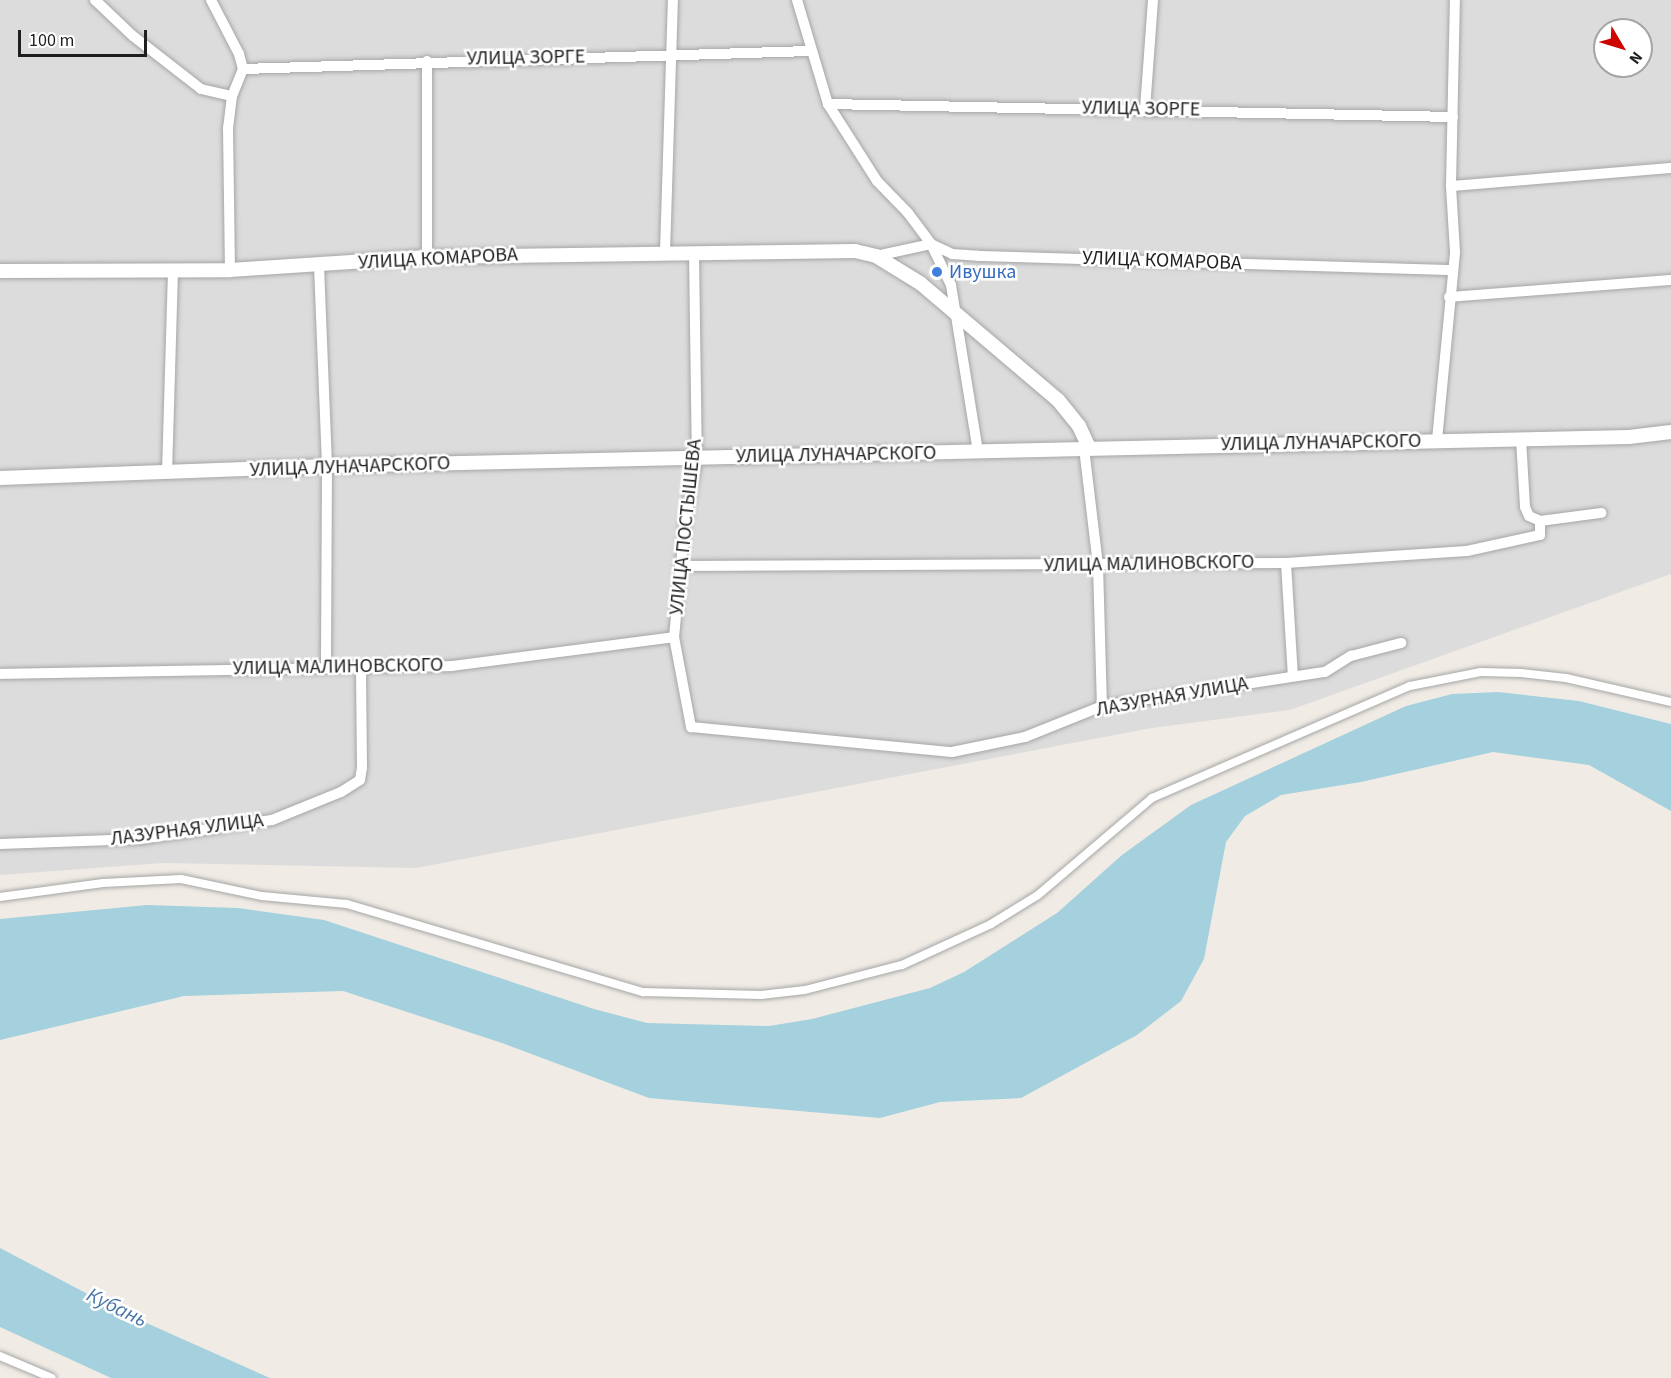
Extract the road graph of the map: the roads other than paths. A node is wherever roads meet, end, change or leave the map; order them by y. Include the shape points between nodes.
1 (94, 0) edge
2 (211, 0) edge
3 (673, 0) edge
4 (796, 0) edge
5 (1153, 0) edge
6 (1455, 0) edge
7 (809, 51) junction
8 (672, 55) junction
9 (427, 61) junction
10 (243, 69) junction
11 (232, 96) junction
12 (828, 104) junction
13 (1145, 109) junction
14 (1453, 117) junction
15 (1671, 168) edge
16 (1450, 186) junction
17 (931, 244) junction
18 (665, 252) junction
19 (694, 252) junction
20 (876, 256) junction
21 (427, 257) junction
22 (319, 266) junction
23 (173, 270) junction
24 (230, 270) junction
25 (1451, 270) junction
26 (0, 271) edge
27 (1671, 280) edge
28 (1449, 297) junction
29 (959, 319) junction
30 (1671, 432) edge
31 (1521, 439) junction
32 (1437, 440) junction
33 (1087, 447) junction
34 (978, 452) junction
35 (697, 459) junction
36 (327, 466) junction
37 (167, 473) junction
38 (0, 478) edge
39 (1601, 513) dead end
40 (1540, 521) junction
41 (1286, 563) junction
42 (1098, 565) junction
43 (680, 566) junction
44 (674, 637) junction
45 (1401, 644) dead end
46 (361, 667) junction
47 (326, 668) junction
48 (0, 674) edge
49 (1293, 676) junction
50 (1671, 702) edge
51 (1102, 706) junction
52 (691, 727) joint
53 (0, 844) edge
54 (0, 897) edge
55 (0, 1356) edge
56 (52, 1378) edge

1 - 11 street via 201,89
2 - 10 street
3 - 8 street
4 - 7 street
5 - 13 street
6 - 14 street
7 - 8 street, УЛИЦА ЗОРГЕ
7 - 12 street
8 - 9 street, УЛИЦА ЗОРГЕ
8 - 18 street
9 - 10 street, УЛИЦА ЗОРГЕ
9 - 21 street
10 - 11 street
11 - 24 street via 228,128
12 - 13 street, УЛИЦА ЗОРГЕ
12 - 17 street via 877,182 908,213
13 - 14 street, УЛИЦА ЗОРГЕ
14 - 16 street
15 - 16 street
16 - 25 street via 1455,252
17 - 20 street, УЛИЦА КОМАРОВА
17 - 25 street, УЛИЦА КОМАРОВА via 952,254 978,256
17 - 29 street via 951,285
18 - 19 street, УЛИЦА КОМАРОВА
18 - 21 street, УЛИЦА КОМАРОВА
19 - 20 street, УЛИЦА КОМАРОВА via 855,252
19 - 35 street, УЛИЦА ПОСТЫШЕВА
20 - 29 street, УЛИЦА КОМАРОВА via 920,283
21 - 22 street, УЛИЦА КОМАРОВА
22 - 24 street, УЛИЦА КОМАРОВА
22 - 36 street
23 - 24 street, УЛИЦА КОМАРОВА
23 - 26 street, УЛИЦА КОМАРОВА
23 - 37 street
25 - 28 street
27 - 28 street
28 - 32 street
29 - 33 street, УЛИЦА КОМАРОВА via 1058,400 1079,426
29 - 34 street
30 - 31 street, УЛИЦА ЛУНАЧАРСКОГО
31 - 32 street, УЛИЦА ЛУНАЧАРСКОГО
31 - 40 street via 1525,507 1529,516
32 - 33 street, УЛИЦА ЛУНАЧАРСКОГО
33 - 34 street, УЛИЦА ЛУНАЧАРСКОГО
33 - 42 street
34 - 35 street, УЛИЦА ЛУНАЧАРСКОГО
35 - 36 street, УЛИЦА ЛУНАЧАРСКОГО
35 - 43 street, УЛИЦА ПОСТЫШЕВА
36 - 37 street, УЛИЦА ЛУНАЧАРСКОГО
36 - 47 street
37 - 38 street, УЛИЦА ЛУНАЧАРСКОГО
39 - 40 street
40 - 41 street, УЛИЦА МАЛИНОВСКОГО via 1540,535 1467,551
41 - 42 street, УЛИЦА МАЛИНОВСКОГО
41 - 49 street
42 - 43 street, УЛИЦА МАЛИНОВСКОГО
42 - 51 street
43 - 44 street, УЛИЦА ПОСТЫШЕВА
44 - 46 street, УЛИЦА МАЛИНОВСКОГО via 452,666
44 - 52 street, УЛИЦА ПОСТЫШЕВА
45 - 49 street, ЛАЗУРНАЯ УЛИЦА via 1351,656 1325,672
46 - 47 street, УЛИЦА МАЛИНОВСКОГО
46 - 53 street, ЛАЗУРНАЯ УЛИЦА via 360,780 341,792 272,820 140,839
47 - 48 street, УЛИЦА МАЛИНОВСКОГО
49 - 51 street, ЛАЗУРНАЯ УЛИЦА
50 - 54 street via 1566,678 1521,673 1471,674 1410,686 1152,798 1038,895 952,943 856,980 772,994 643,992 347,904 262,896 181,879 103,883
51 - 52 street, ЛАЗУРНАЯ УЛИЦА via 1026,737 952,752
55 - 56 street

